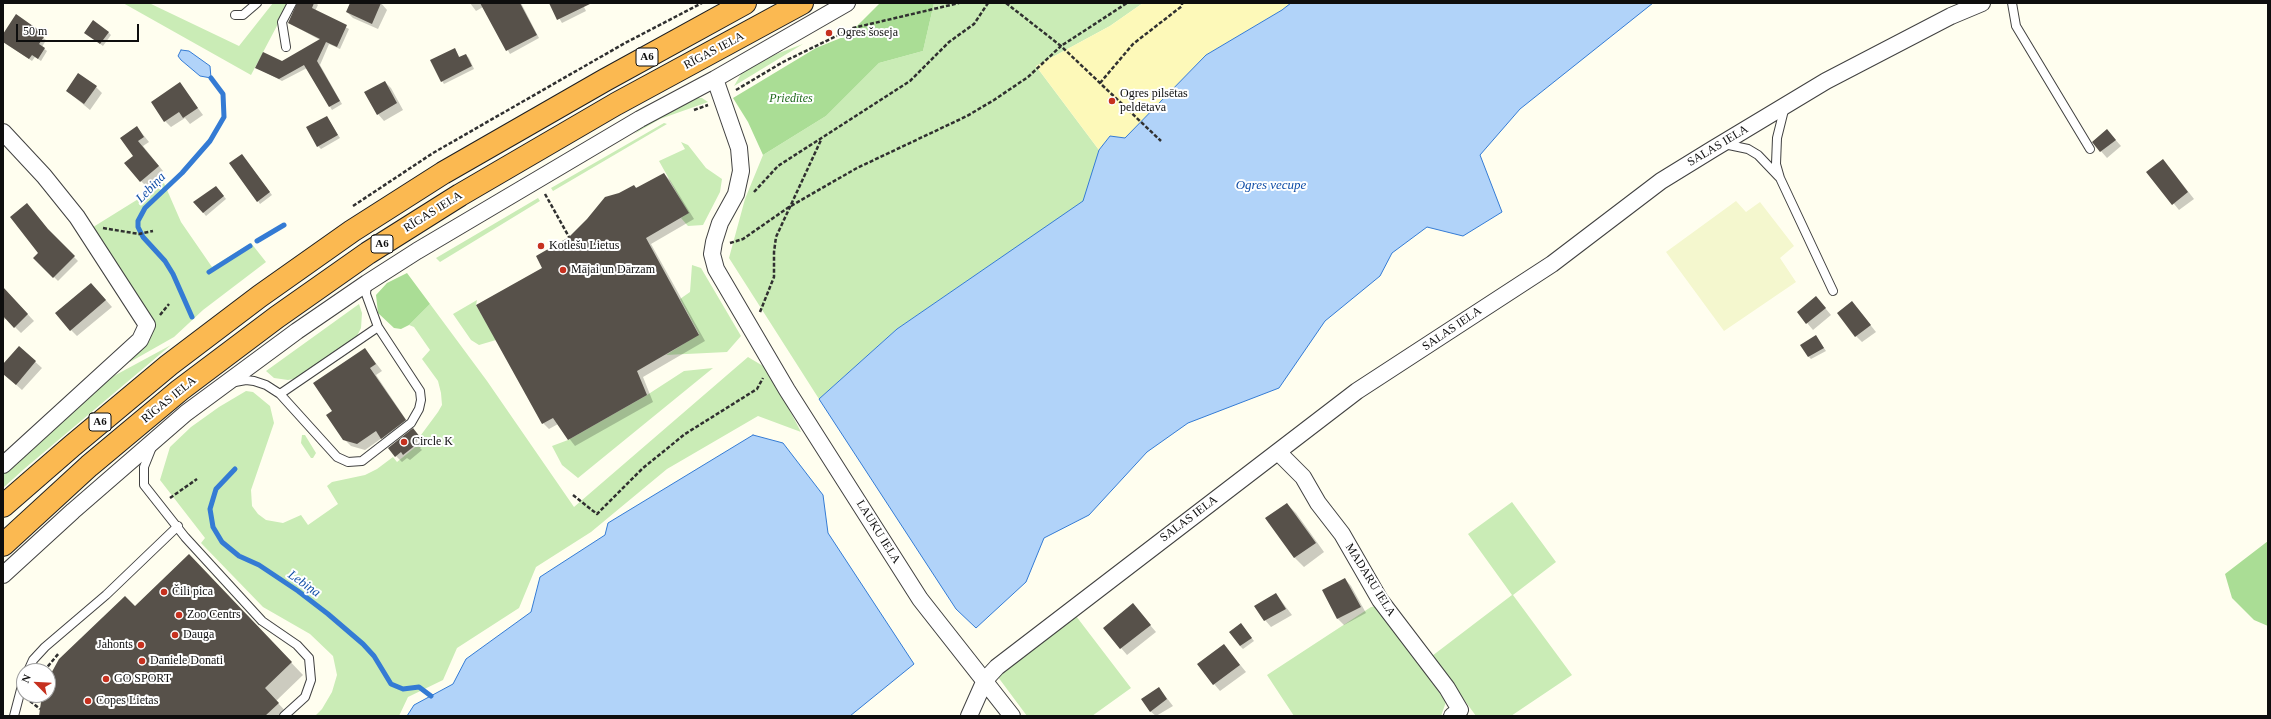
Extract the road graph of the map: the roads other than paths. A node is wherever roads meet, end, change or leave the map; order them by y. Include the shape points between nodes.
1 (257, 3) edge
2 (292, 3) edge
3 (724, 3) edge
4 (745, 3) edge
5 (802, 3) edge
6 (847, 3) edge
7 (1982, 3) edge
8 (2012, 3) edge
9 (235, 14) dead end
10 (707, 24) junction
11 (286, 47) dead end
12 (715, 79) junction
13 (1785, 106) junction
14 (3, 132) edge
15 (1722, 144) junction
16 (2090, 149) dead end
17 (1780, 178) junction
18 (366, 283) junction
19 (1833, 291) dead end
20 (378, 327) junction
21 (226, 384) junction
22 (280, 394) junction
23 (156, 438) junction
24 (1278, 452) junction
25 (3, 465) edge
26 (3, 506) edge
27 (178, 526) junction
28 (3, 545) edge
29 (3, 575) edge
30 (32, 663) edge
31 (985, 680) junction
32 (17, 703) edge
33 (1456, 713) edge
34 (14, 716) edge
35 (284, 716) edge
36 (969, 716) edge
37 (1012, 716) edge

1 - 9 lane via 243,14
2 - 11 lane via 282,22
3 - 10 street
4 - 10 highway, A6
5 - 28 highway, RĪGAS IELA / A6 via 616,104 460,195 368,253 180,390 89,466
6 - 12 street
7 - 13 street, SALAS IELA via 1974,4 1871,57
8 - 16 lane via 2016,26
10 - 26 highway, A6 via 443,173 352,231 169,365
12 - 18 street via 640,119
12 - 31 street, LAUKU IELA via 739,148 741,171 736,194 720,223 714,242 712,254 716,268 755,336 920,599
13 - 15 street, SALAS IELA
13 - 17 lane via 1777,138 1776,164
14 - 25 street via 44,176 77,217 147,325 140,340
15 - 17 lane via 1734,145 1758,155
15 - 24 street, SALAS IELA via 1661,181 1552,264 1357,391
17 - 19 lane
18 - 20 lane via 366,294
18 - 21 street
20 - 22 lane
20 - 22 lane via 420,391 421,400 411,423 362,461 348,462 337,458
21 - 22 lane via 246,380 266,385
21 - 23 street
23 - 27 lane via 144,467 144,485
23 - 29 street
24 - 31 street, SALAS IELA via 997,667
24 - 33 street, MADARU IELA via 1303,477 1318,503 1342,534 1380,600 1447,688
27 - 30 lane via 106,595 45,647
27 - 35 lane via 185,537 262,621 297,645 309,658 311,680 304,697
31 - 36 street, SALAS IELA
31 - 37 street, LAUKU IELA
32 - 34 lane

